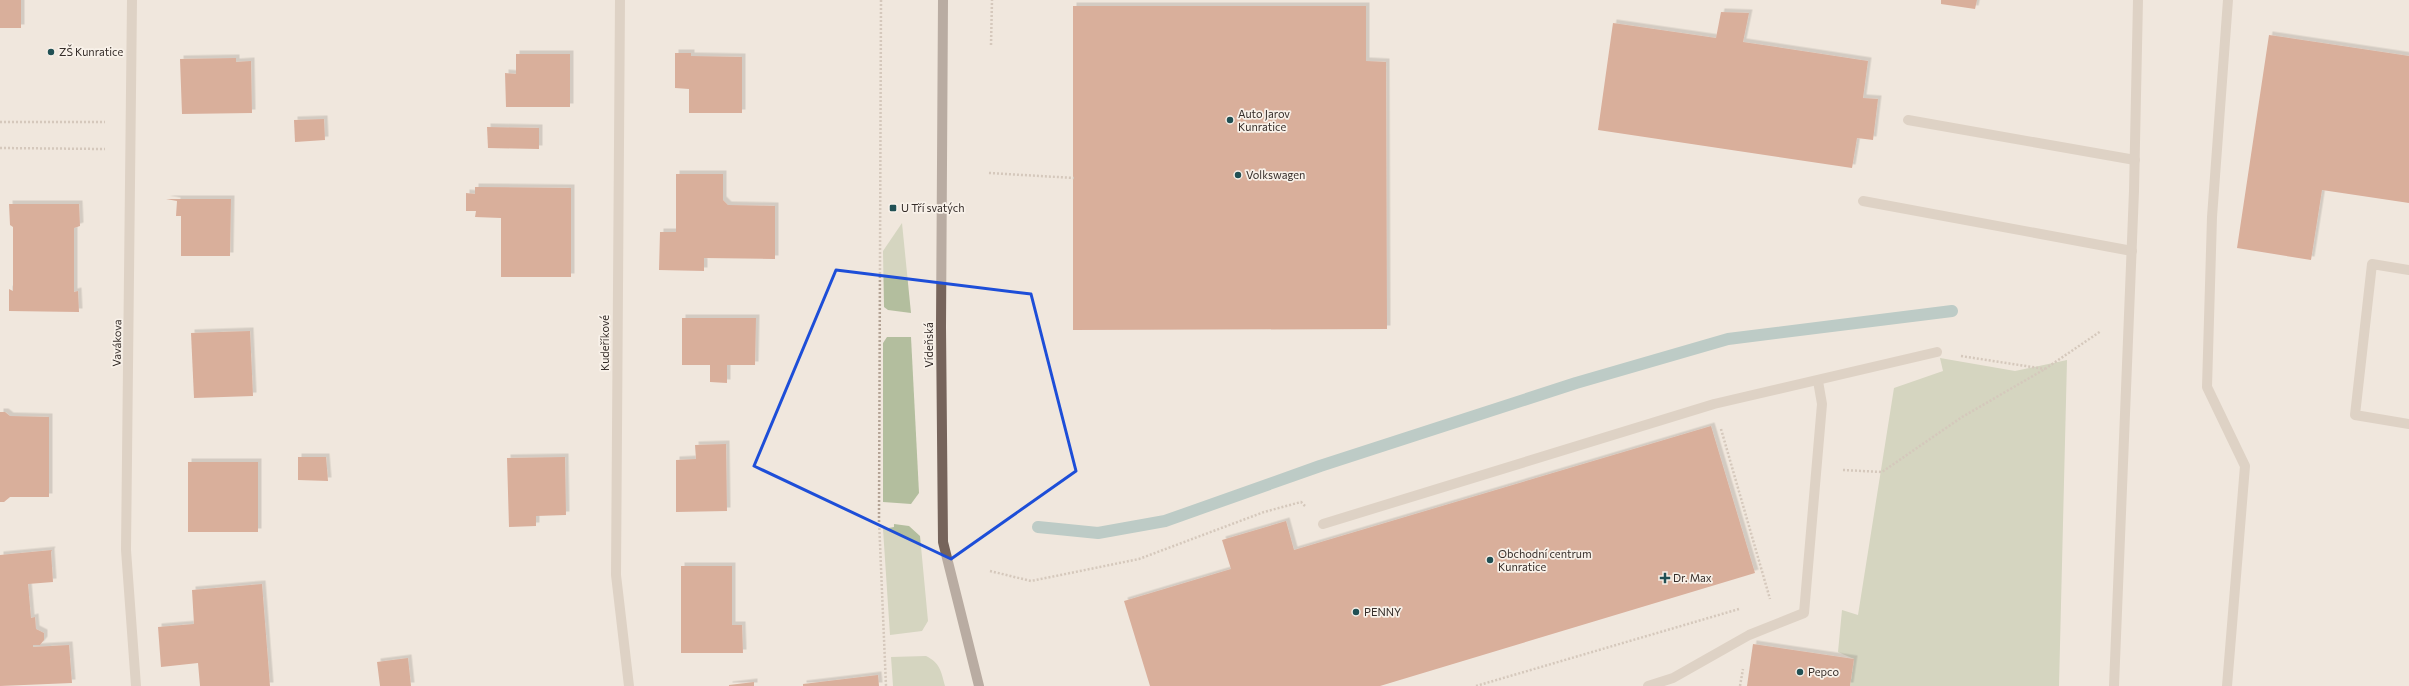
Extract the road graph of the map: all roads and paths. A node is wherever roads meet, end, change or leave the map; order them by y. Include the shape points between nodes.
1 (132, 0) edge
2 (620, 0) edge
3 (881, 0) edge
4 (944, 0) edge
5 (992, 0) edge
6 (2138, 0) edge
7 (2228, 0) edge
8 (991, 45) dead end
9 (1908, 120) dead end
10 (0, 122) edge
11 (106, 122) dead end
12 (0, 148) edge
13 (107, 149) dead end
14 (2135, 160) junction
15 (989, 173) dead end
16 (1074, 178) dead end
17 (1862, 202) dead end
18 (2132, 250) junction
19 (2409, 270) edge
20 (2129, 312) junction
21 (1937, 352) joint
22 (2045, 369) junction
23 (1818, 381) junction
24 (1714, 404) junction
25 (2409, 424) edge
26 (1816, 469) junction
27 (1323, 524) joint
28 (990, 571) dead end
29 (1764, 601) dead end
30 (1746, 607) dead end
31 (1674, 682) edge
32 (136, 686) edge
33 (629, 686) edge
34 (886, 686) edge
35 (979, 686) edge
36 (1476, 686) edge
37 (1648, 686) edge
38 (2114, 686) edge
39 (2227, 686) edge

1 - 32 street, Vavákova via 126,550
2 - 33 street, Kudeříkové via 616,575
3 - 34 path via 879,520
4 - 35 main road, Vídeňská via 941,327 943,542
5 - 8 path
6 - 14 street
7 - 39 street via 2212,217 2207,387 2245,466
9 - 14 street
10 - 11 path
12 - 13 path
14 - 18 street
15 - 16 path
17 - 18 street
18 - 20 street
19 - 25 street via 2372,264 2355,415
20 - 22 path
20 - 38 street
21 - 22 path
21 - 23 street
22 - 26 path via 1962,417 1882,472
23 - 24 street
23 - 26 street via 1822,404
24 - 27 street
24 - 29 path via 1770,600
26 - 31 street via 1804,613 1749,635
27 - 28 path via 1301,502 1264,512 1139,559 1031,581
30 - 36 path
31 - 37 street

